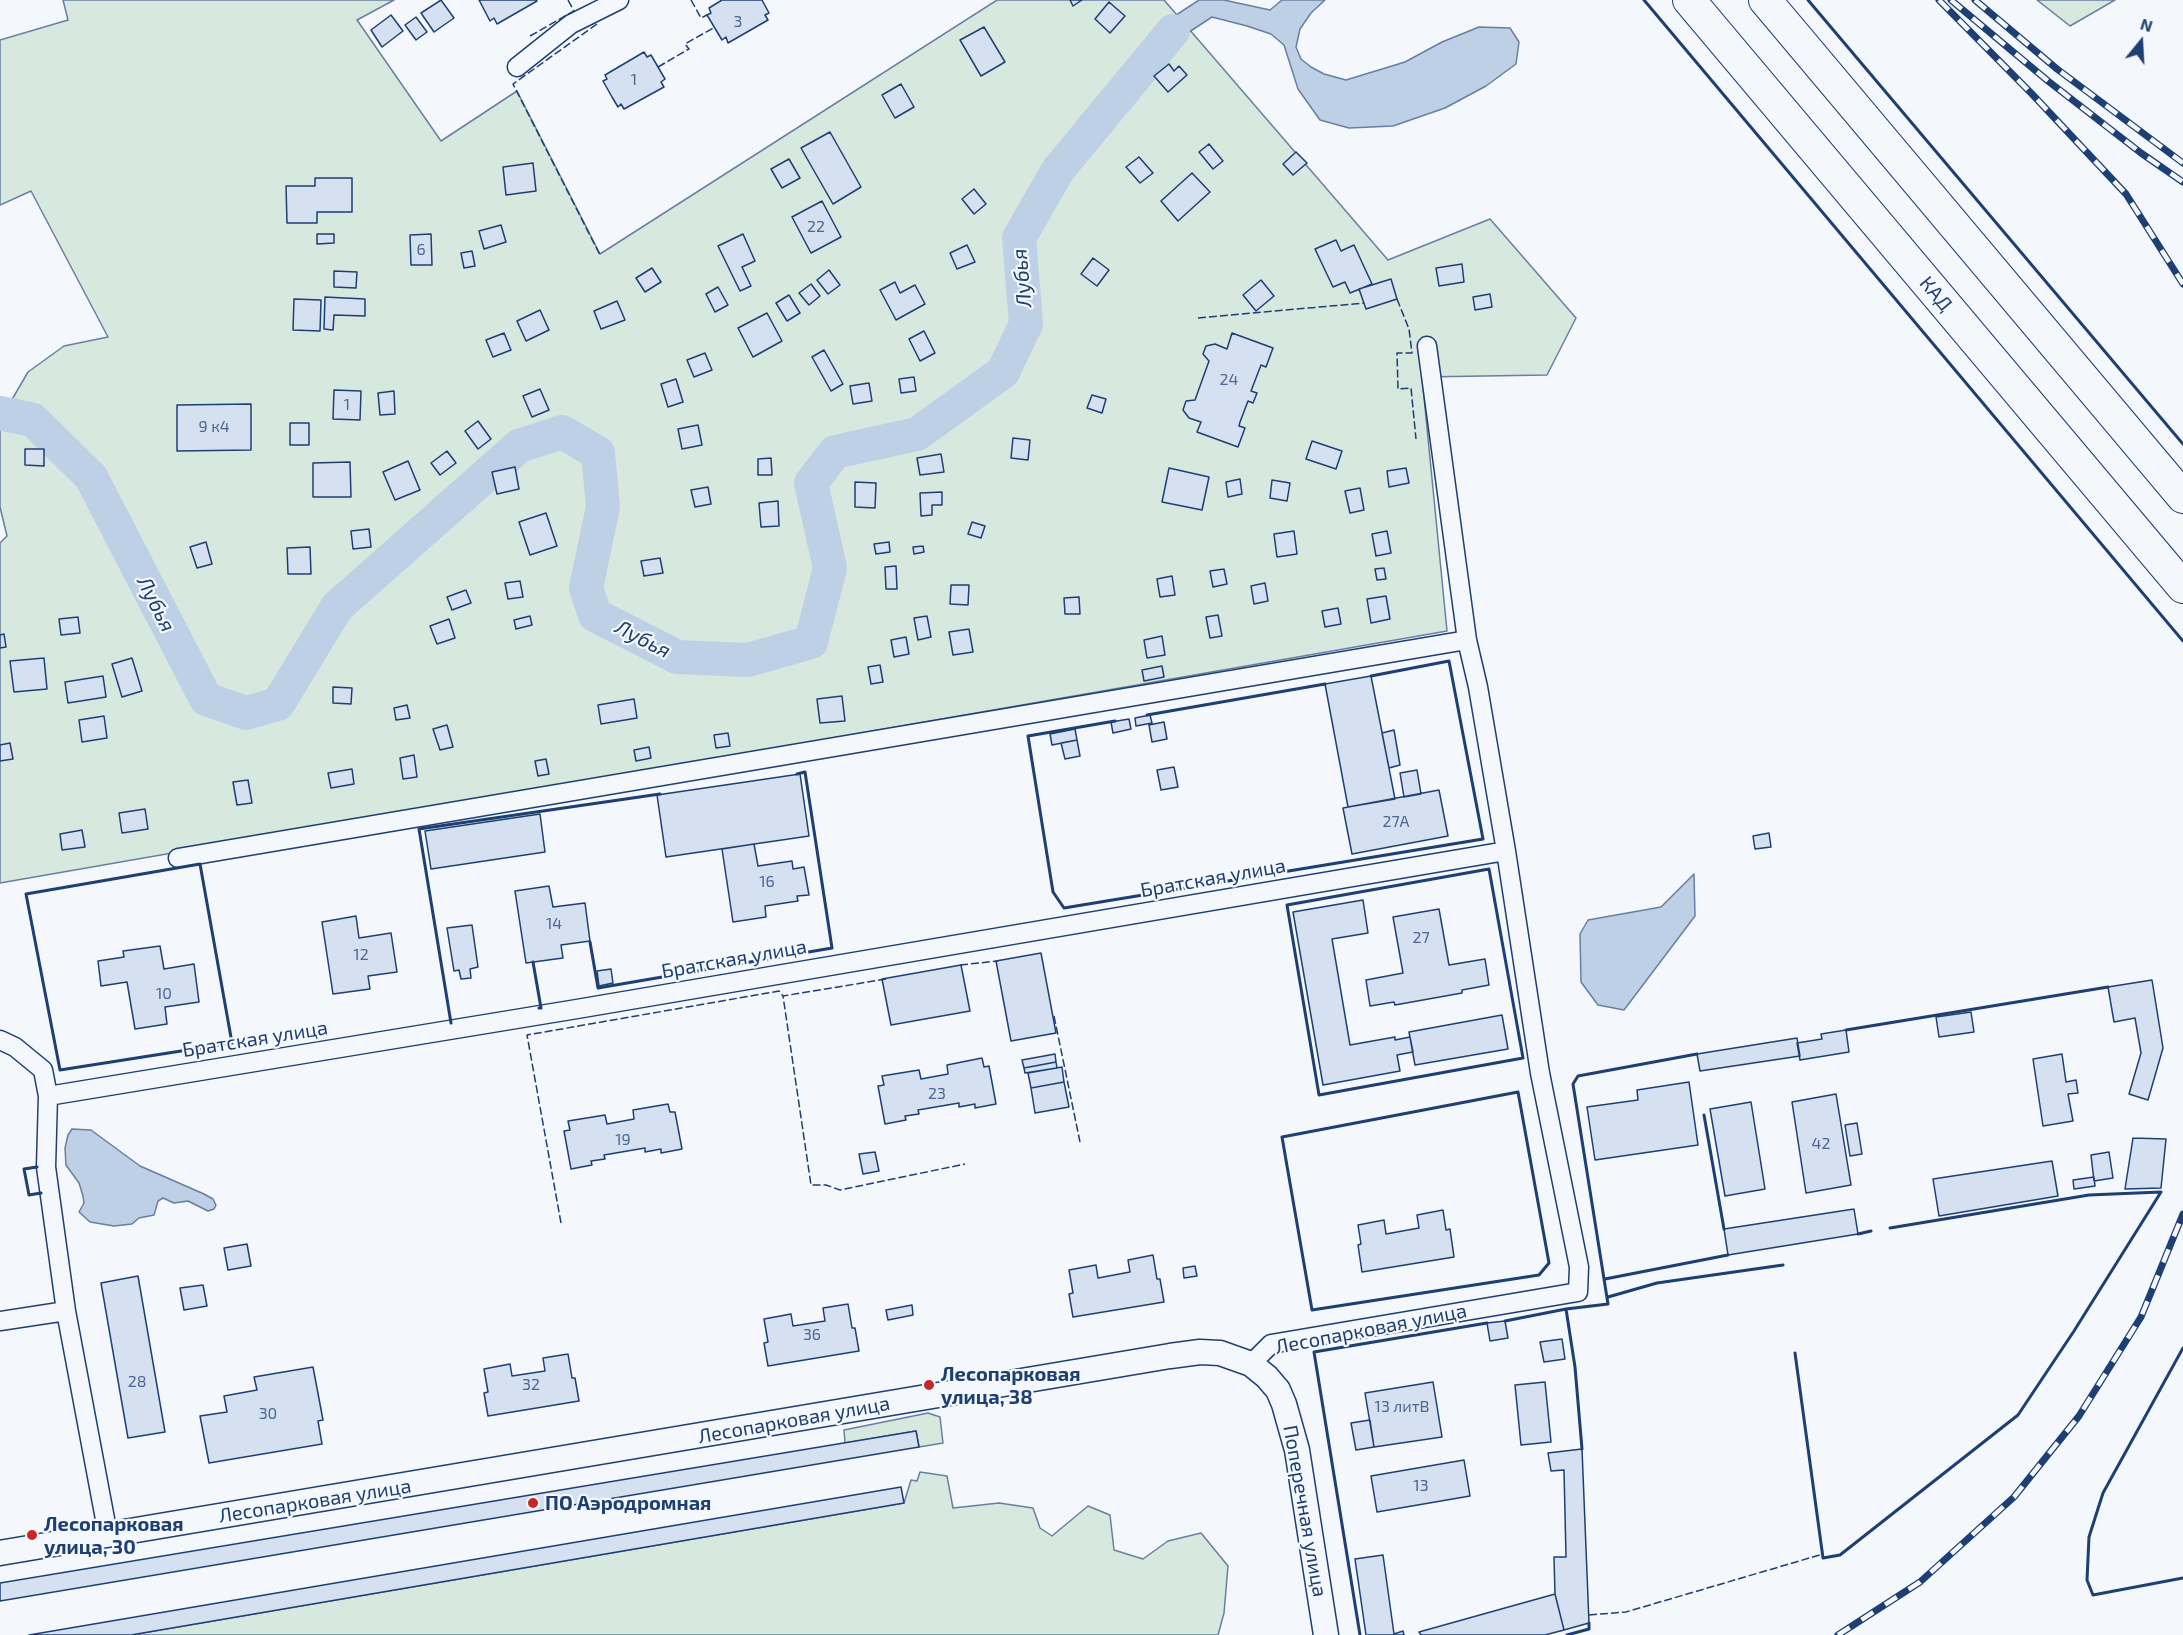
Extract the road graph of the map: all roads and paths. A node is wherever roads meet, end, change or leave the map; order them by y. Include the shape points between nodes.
1 (619, 0) edge
2 (1689, 0) edge
3 (1765, 0) edge
4 (517, 67) dead end
5 (1427, 346) dead end
6 (2183, 497) edge
7 (2183, 587) edge
8 (1467, 640) junction
9 (1506, 850) junction
10 (178, 858) dead end
11 (0, 1040) edge
12 (48, 1096) junction
13 (66, 1311) junction
14 (0, 1321) edge
15 (1251, 1365) junction
16 (108, 1535) junction
17 (0, 1553) edge
18 (1326, 1635) edge

1 - 4 street via 571,24
2 - 7 highway, КАД
3 - 6 highway
5 - 8 street
8 - 9 street
8 - 10 street
9 - 12 street, Братская улица
9 - 15 street, Лесопарковая улица via 1540,1073 1580,1268 1578,1292 1271,1344
11 - 12 street via 43,1070
12 - 13 street via 46,1167
13 - 14 street
13 - 16 street
15 - 16 street, Лесопарковая улица via 1220,1353 1200,1352
15 - 18 street, Поперечная улица via 1278,1390 1290,1422
16 - 17 street, Лесопарковая улица

